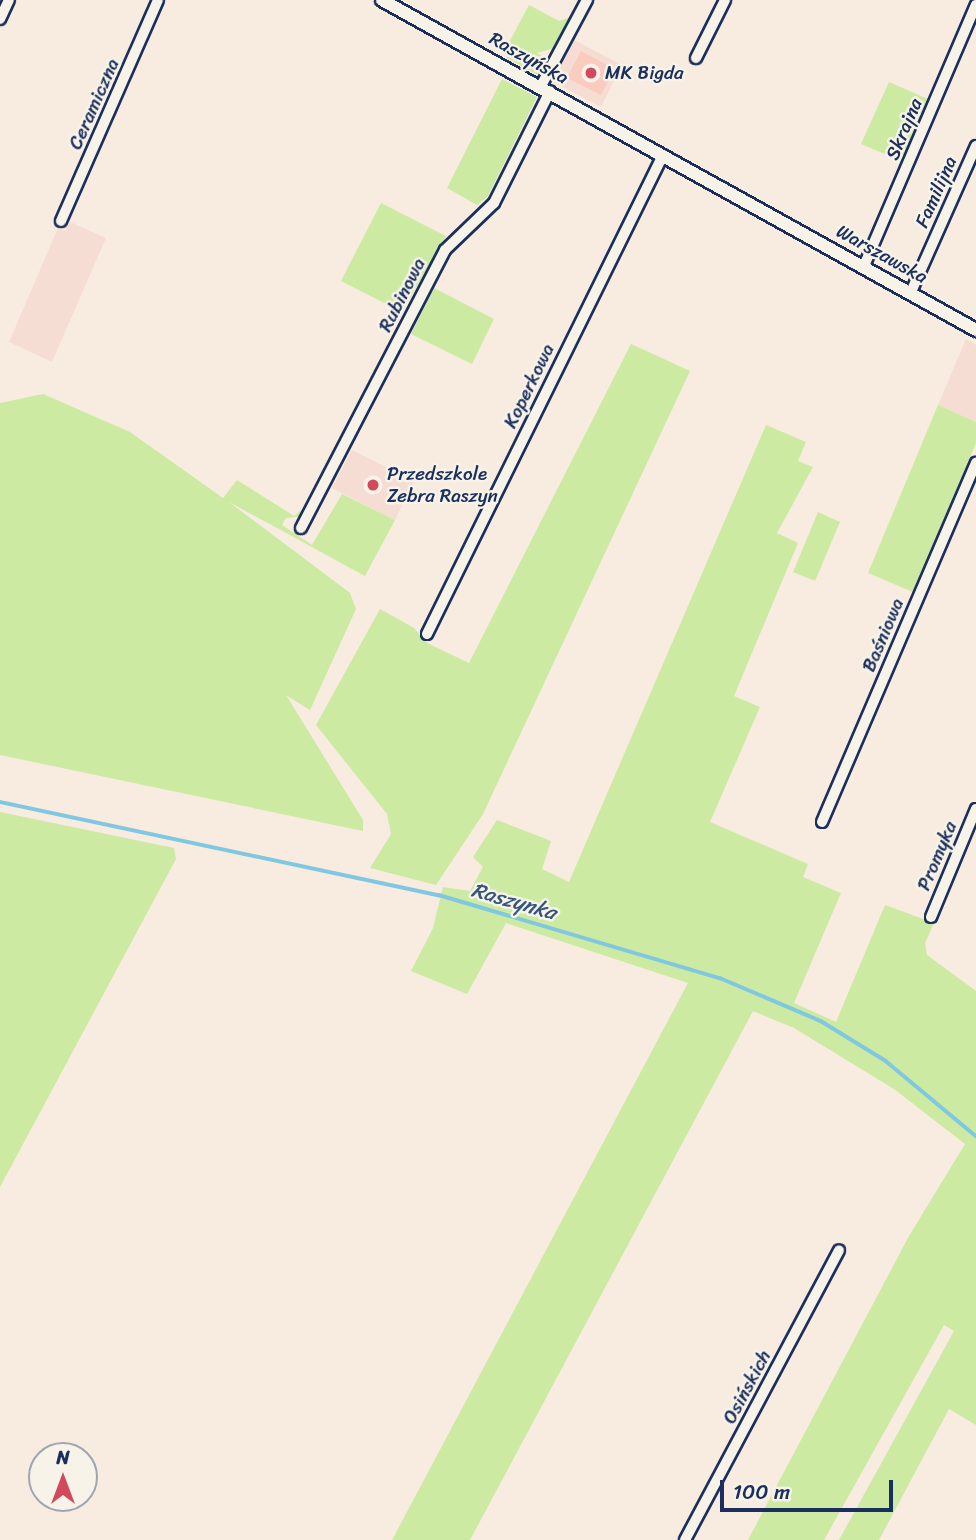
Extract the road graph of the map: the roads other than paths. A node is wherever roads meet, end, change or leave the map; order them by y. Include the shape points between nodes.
1 (9, 0) edge
2 (158, 0) edge
3 (382, 0) edge
4 (587, 0) edge
5 (725, 0) edge
6 (976, 5) edge
7 (0, 19) edge
8 (696, 58) dead end
9 (545, 89) junction
10 (976, 146) edge
11 (663, 155) junction
12 (768, 212) joint
13 (61, 221) dead end
14 (864, 267) junction
15 (911, 292) junction
16 (976, 330) edge
17 (976, 463) edge
18 (301, 528) dead end
19 (427, 634) dead end
20 (976, 809) edge
21 (822, 822) dead end
22 (930, 917) dead end
23 (839, 1250) dead end
24 (685, 1540) edge

1 - 7 street
2 - 13 street, Ceramiczna
3 - 9 street, Raszyńska
4 - 9 street, Rubinowa
5 - 8 street
6 - 14 street, Skrajna
9 - 11 street, Raszyńska
9 - 18 street, Rubinowa via 494,203 445,250
10 - 15 street, Familijna
11 - 12 street, Raszyńska
11 - 19 street, Koperkowa
12 - 14 street, Warszawska
14 - 15 street, Warszawska
15 - 16 street, Warszawska
17 - 21 street, Baśniowa
20 - 22 street, Promyka
23 - 24 street, Osińskich

